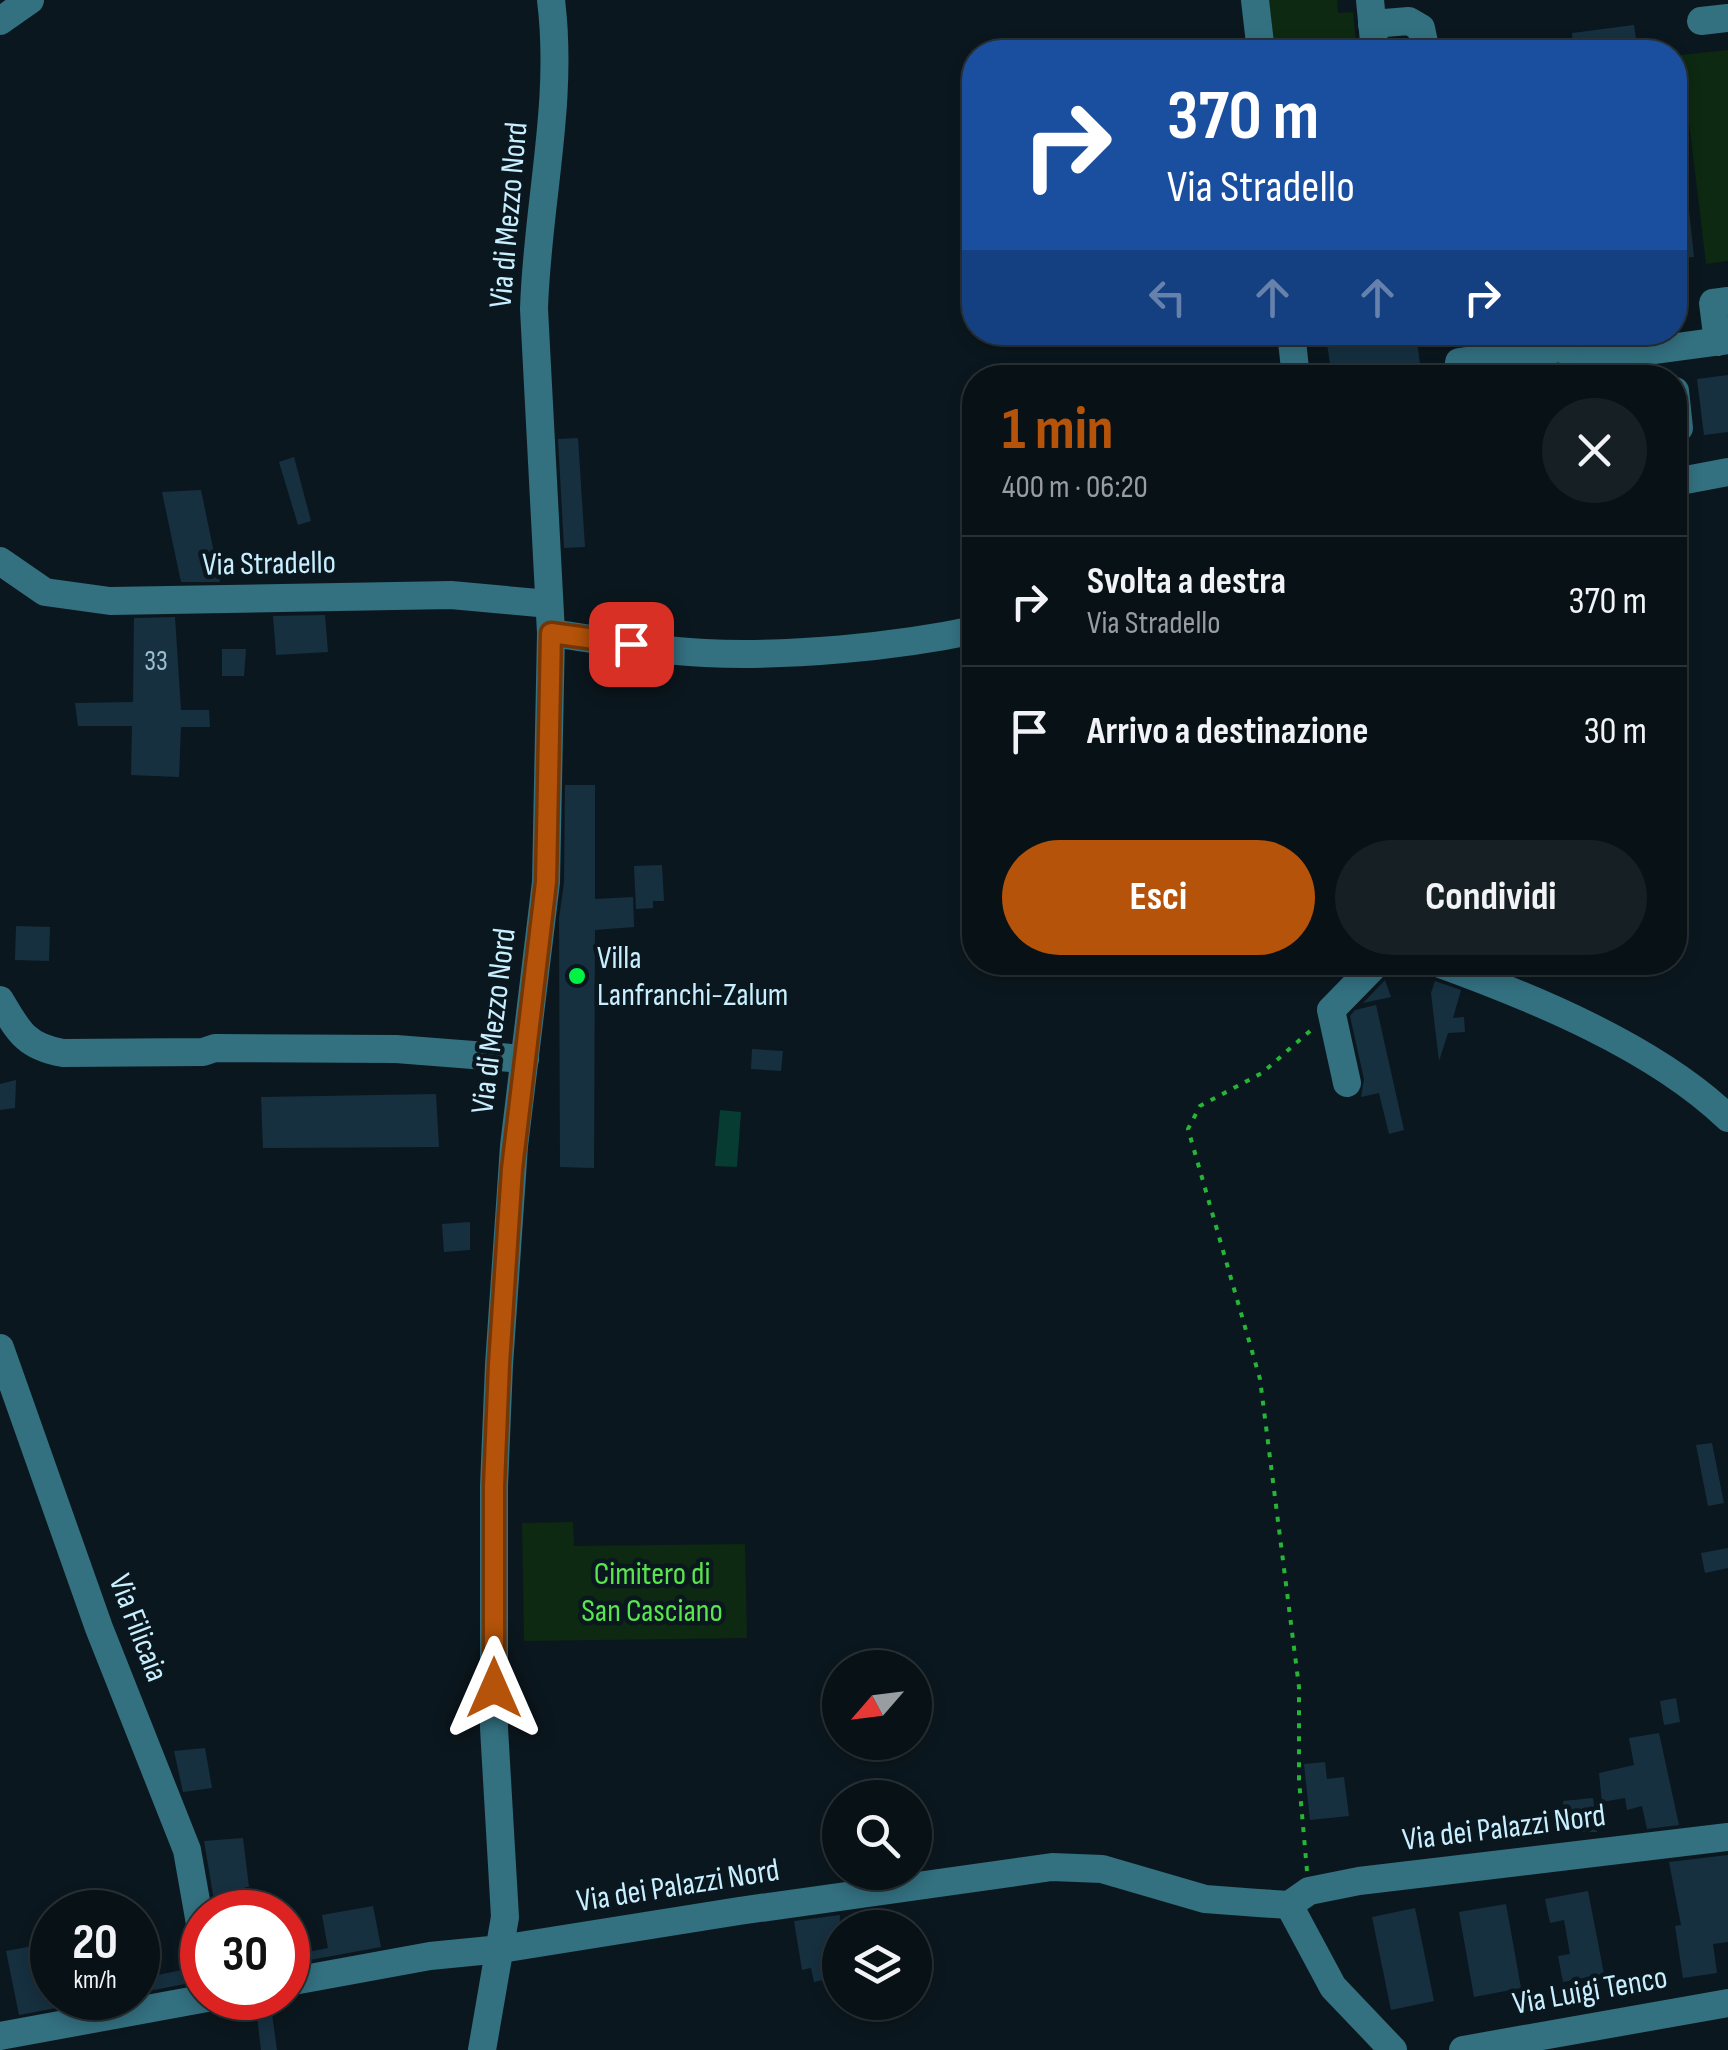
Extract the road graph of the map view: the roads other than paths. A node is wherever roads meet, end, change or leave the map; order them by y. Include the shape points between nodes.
1 (30, 0) edge
2 (551, 0) edge
3 (1255, 0) edge
4 (1371, 12) edge
5 (0, 21) edge
6 (1260, 40) edge
7 (1374, 40) edge
8 (1424, 40) edge
9 (1728, 301) edge
10 (1723, 341) edge
11 (1670, 348) junction
12 (1571, 354) edge
13 (1459, 362) dead end
14 (1672, 365) edge
15 (1728, 472) edge
16 (1687, 480) edge
17 (0, 561) edge
18 (549, 604) junction
19 (962, 632) edge
20 (551, 633) junction
21 (1366, 975) edge
22 (1470, 975) edge
23 (0, 1000) edge
24 (525, 1059) junction
25 (1347, 1083) dead end
26 (1728, 1118) edge
27 (0, 1348) edge
28 (1728, 1838) edge
29 (195, 1890) edge
30 (1299, 1898) junction
31 (500, 1949) junction
32 (310, 1978) edge
33 (1728, 2002) edge
34 (180, 2003) edge
35 (0, 2036) edge
36 (482, 2050) edge
37 (1394, 2050) edge
38 (1464, 2050) edge

1 - 5 street
2 - 18 street, Via di Mezzo Nord via 556,70 534,309
3 - 6 street
4 - 7 street
4 - 8 street via 1421,28
9 - 10 street via 1713,302
10 - 11 street
11 - 12 street
11 - 14 street
12 - 13 street
15 - 16 street
17 - 18 street, Via Stradello via 45,592 110,601 451,595
18 - 20 street, Via di Mezzo Nord
19 - 20 street via 716,654
20 - 24 street, Via di Mezzo Nord via 546,882
21 - 25 street via 1332,1010
22 - 26 street via 1676,1074
23 - 24 street via 28,1042 63,1053 396,1049
24 - 31 street, Via di Mezzo Nord via 510,1192 494,1486 494,1728 505,1902
27 - 29 street, Via Filicaia via 99,1628 188,1850
28 - 30 street, Via dei Palazzi Nord via 1550,1856
30 - 31 street, Via dei Palazzi Nord via 1219,1901 1120,1873 1064,1866
30 - 37 street via 1333,1987
31 - 32 street, Via dei Palazzi Nord
31 - 36 street, Via di Mezzo Nord
33 - 38 street, Via Luigi Tenco
34 - 35 street

